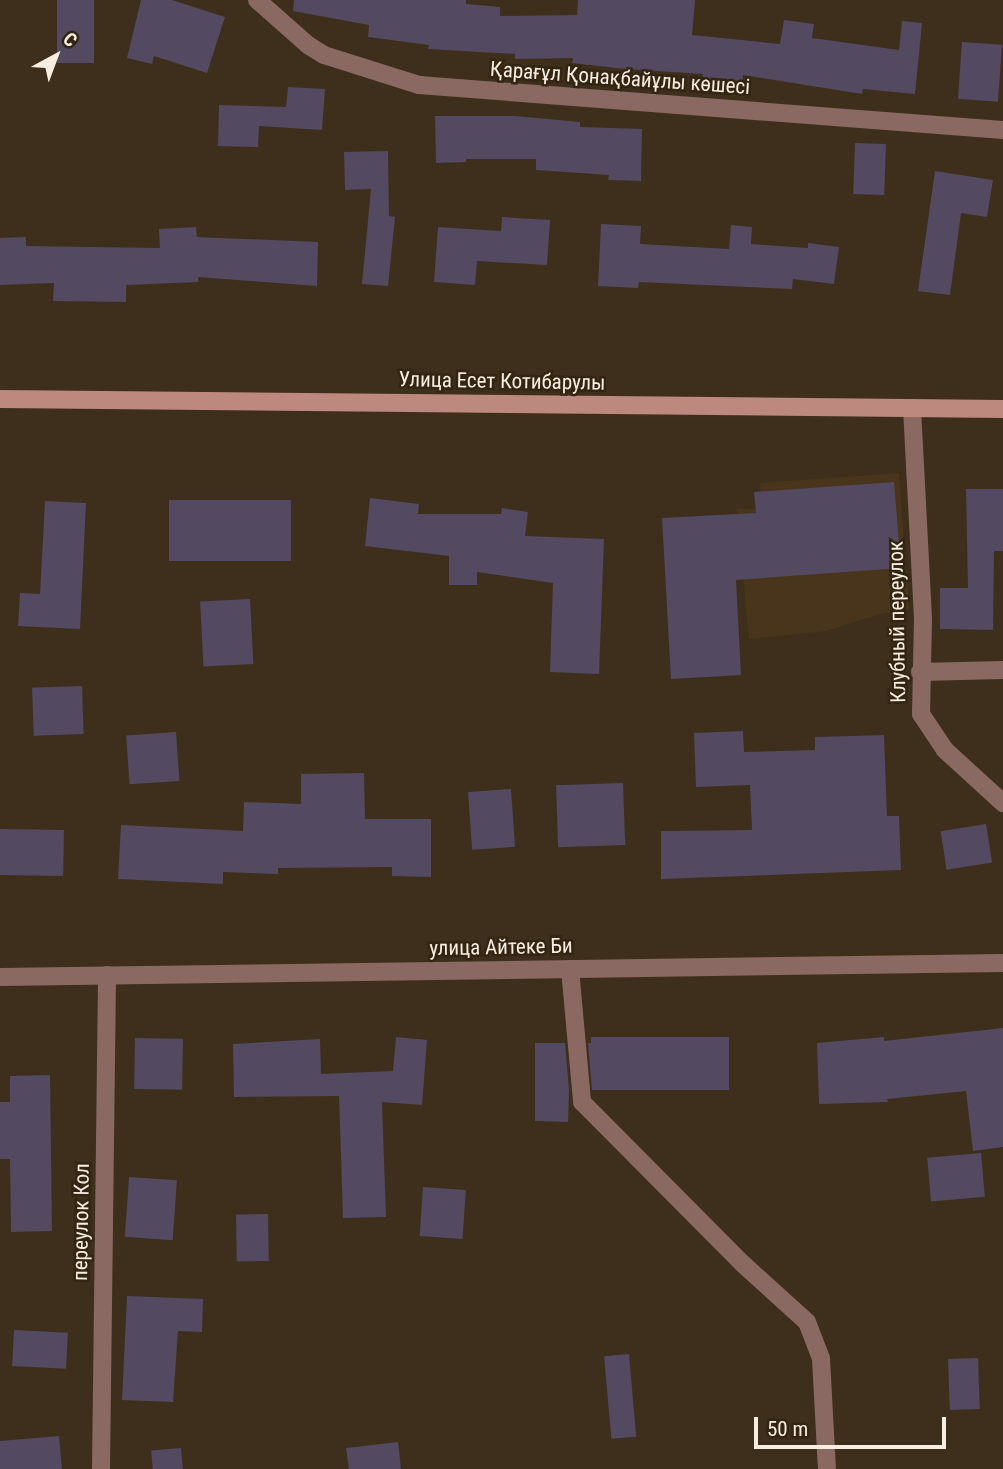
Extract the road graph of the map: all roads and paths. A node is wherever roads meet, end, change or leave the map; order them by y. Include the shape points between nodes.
1 (257, 0) edge
2 (1003, 131) edge
3 (0, 399) edge
4 (912, 408) junction
5 (1003, 409) edge
6 (1003, 670) edge
7 (920, 672) junction
8 (1003, 803) edge
9 (1003, 962) edge
10 (570, 969) junction
11 (107, 975) junction
12 (0, 977) edge
13 (101, 1469) edge
14 (827, 1469) edge

1 - 2 street, Қарағұл Қонақбайұлы көшесі via 324,55 419,85
3 - 4 main road, Улица Есет Котибарулы
4 - 5 main road, Улица Есет Котибарулы
4 - 7 street, Клубный переулок via 923,619
6 - 7 street
7 - 8 street, Клубный переулок via 921,713 945,750
9 - 10 street, улица Айтеке Би
10 - 11 street, улица Айтеке Би
10 - 14 street via 582,1102 743,1264 807,1321 821,1359
11 - 12 street, улица Айтеке Би
11 - 13 street, переулок Кол

